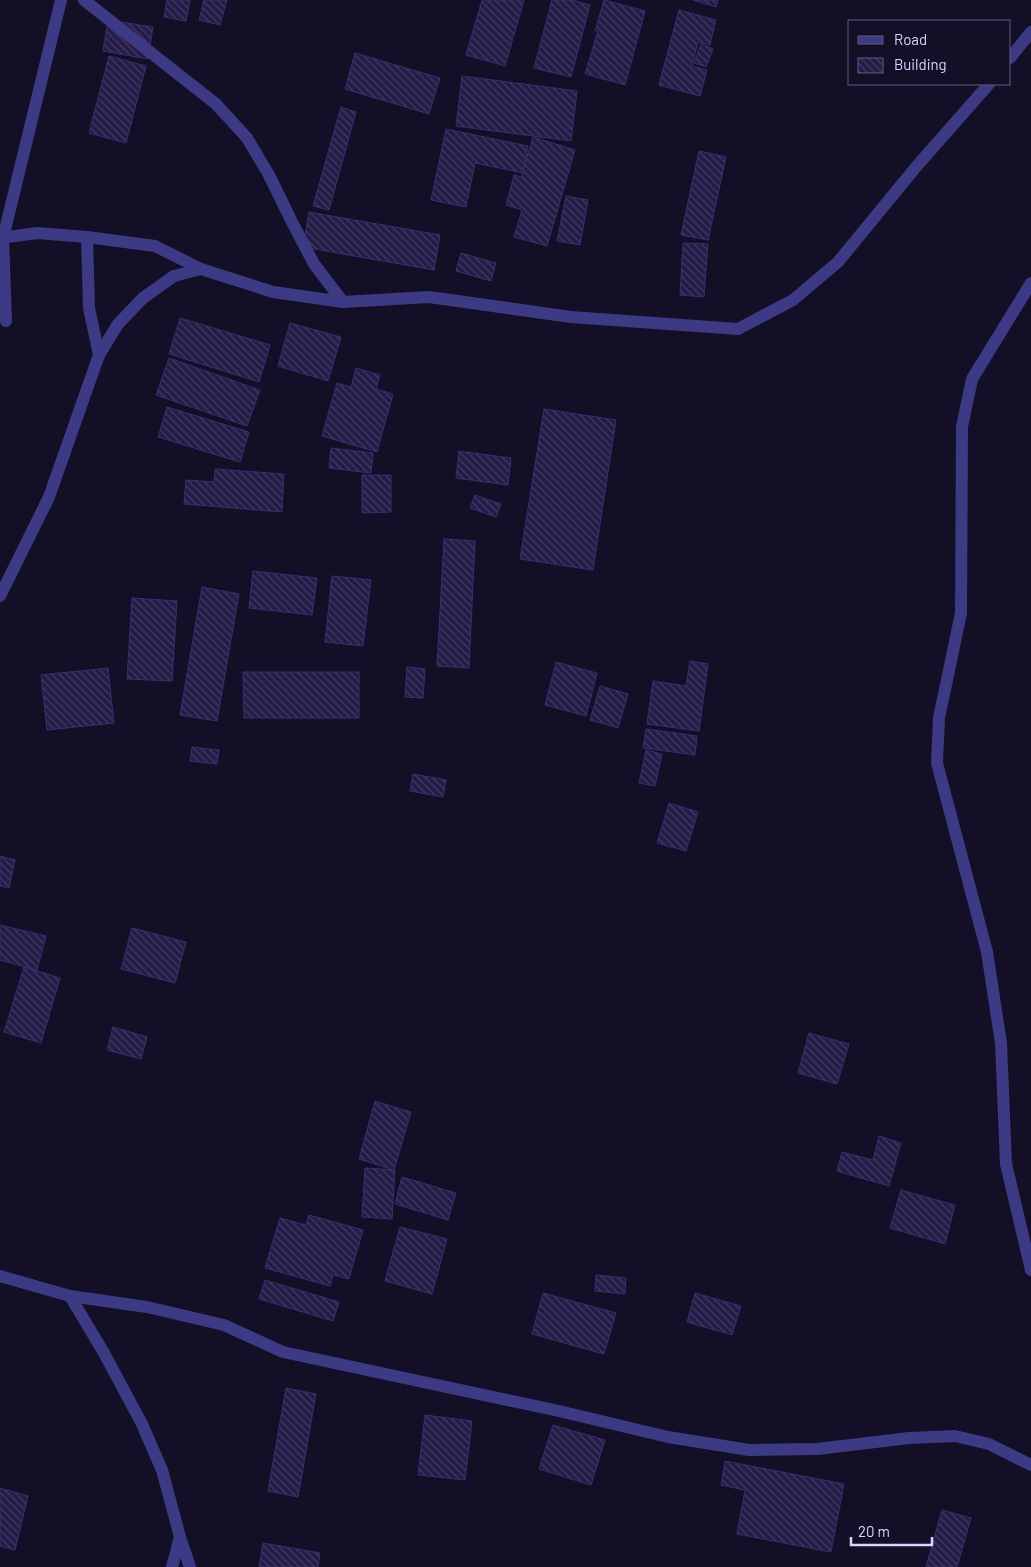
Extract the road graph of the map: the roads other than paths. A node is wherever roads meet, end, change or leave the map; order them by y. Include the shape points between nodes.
1 (61, 0) edge
2 (84, 0) edge
3 (1031, 32) edge
4 (1011, 57) edge
5 (988, 85) edge
6 (87, 237) junction
7 (1, 238) edge
8 (201, 269) junction
9 (1031, 283) edge
10 (343, 302) junction
11 (6, 321) dead end
12 (99, 355) junction
13 (0, 596) edge
14 (1031, 1270) edge
15 (0, 1276) edge
16 (70, 1296) junction
17 (1031, 1464) edge
18 (180, 1537) junction
19 (172, 1567) edge
20 (190, 1567) edge

1 - 7 street
2 - 10 street via 216,104 246,138 269,175 314,264
3 - 4 street
5 - 10 street via 838,262 793,300 738,329 570,317 429,297
6 - 7 street via 37,233
6 - 8 street via 155,246
6 - 12 street via 89,308
7 - 11 street
8 - 10 street via 273,292
8 - 12 street via 174,276 143,298 118,324
9 - 14 street via 972,379 962,427 961,613 939,718 937,763 987,952 1001,1043 1006,1164
12 - 13 street via 49,497
15 - 16 street
16 - 17 street via 147,1307 224,1325 282,1352 668,1437 759,1450 817,1449 955,1436 988,1444
16 - 18 street via 142,1424 162,1470
18 - 19 street
18 - 20 street

